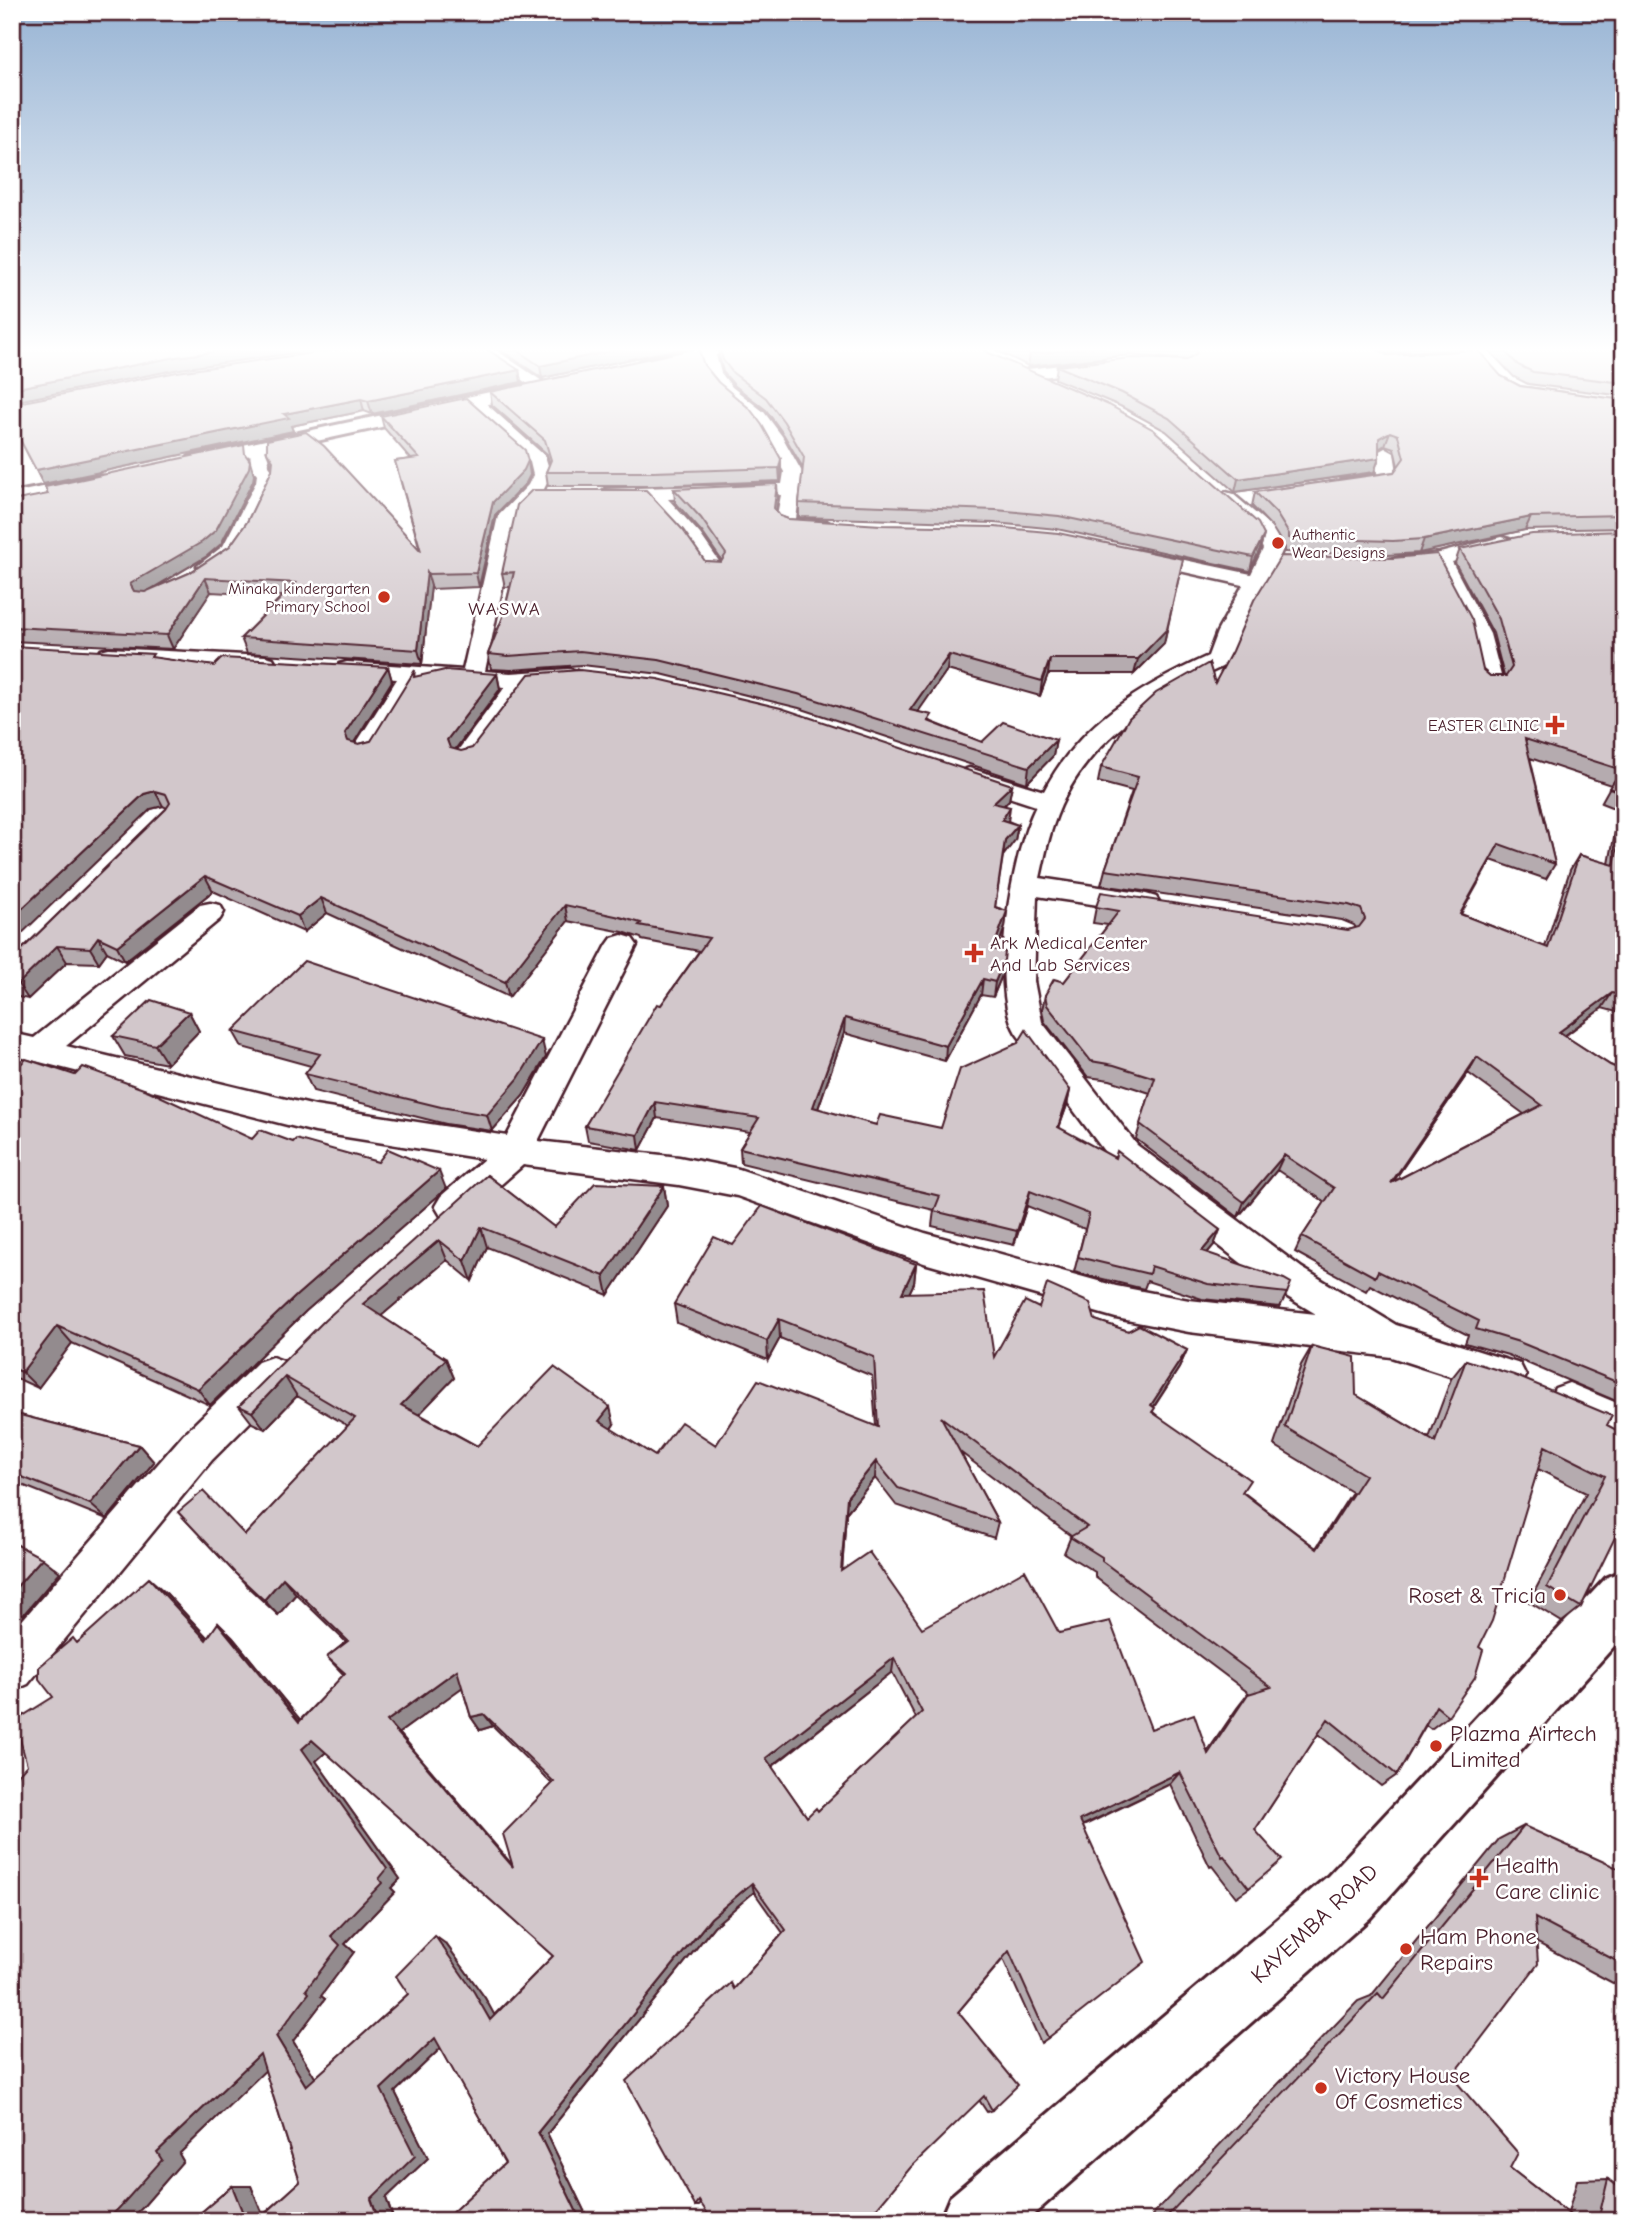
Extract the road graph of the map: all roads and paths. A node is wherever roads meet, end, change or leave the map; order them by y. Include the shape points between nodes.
1 (248, 450) edge
2 (259, 450) edge
3 (529, 450) edge
4 (781, 450) edge
5 (1385, 453) edge
6 (180, 464) edge
7 (114, 478) edge
8 (1205, 480) edge
9 (1324, 488) edge
10 (791, 489) junction
11 (532, 495) junction
12 (559, 495) edge
13 (586, 495) edge
14 (654, 495) junction
15 (1257, 498) edge
16 (12, 500) edge
17 (1230, 501) junction
18 (847, 528) edge
19 (1526, 539) edge
20 (1112, 551) edge
21 (1440, 559) junction
22 (1374, 564) edge
23 (1274, 568) junction
24 (715, 570) edge
25 (194, 574) edge
26 (92, 654) edge
27 (286, 664) edge
28 (324, 667) edge
29 (412, 674) junction
30 (473, 676) junction
31 (592, 676) edge
32 (522, 680) junction
33 (1492, 682) edge
34 (364, 750) edge
35 (465, 757) edge
36 (953, 771) edge
37 (1051, 802) junction
38 (1024, 885) junction
39 (1176, 908) edge
40 (210, 912) dead end
41 (622, 945) dead end
42 (26, 1047) edge
43 (516, 1151) junction
44 (422, 1234) edge
45 (1391, 1340) junction
46 (293, 1353) edge
47 (1624, 1426) edge
48 (1620, 1606) edge
49 (12, 1668) edge
50 (974, 2221) edge

1 - 6 street
2 - 25 street via 265,482 231,549
3 - 11 street via 540,460 542,475
4 - 10 street via 793,472
5 - 9 street via 1388,472 1383,479
7 - 16 street
8 - 17 street
10 - 14 street
10 - 18 street via 789,524
11 - 12 street
11 - 30 street via 508,516
13 - 14 street
14 - 24 street
15 - 17 street
17 - 23 street via 1266,532
19 - 21 street
20 - 23 street
21 - 22 street
21 - 33 street via 1479,635
23 - 37 street via 1237,612 1218,660 1166,684 1120,714 1091,743
26 - 27 street
28 - 29 street
29 - 30 street
29 - 34 street
30 - 32 street
31 - 32 street
32 - 35 street
36 - 37 street
37 - 38 street via 1040,824
38 - 39 street
38 - 45 street via 1019,981 1027,1025 1125,1154 1289,1279
40 - 42 street
41 - 43 street
42 - 43 street via 315,1119
43 - 44 street
43 - 45 street via 739,1183 924,1248 1116,1302 1189,1316
45 - 47 street via 1538,1389
46 - 49 street via 198,1447
48 - 50 street, KAYEMBA ROAD via 1349,1897

